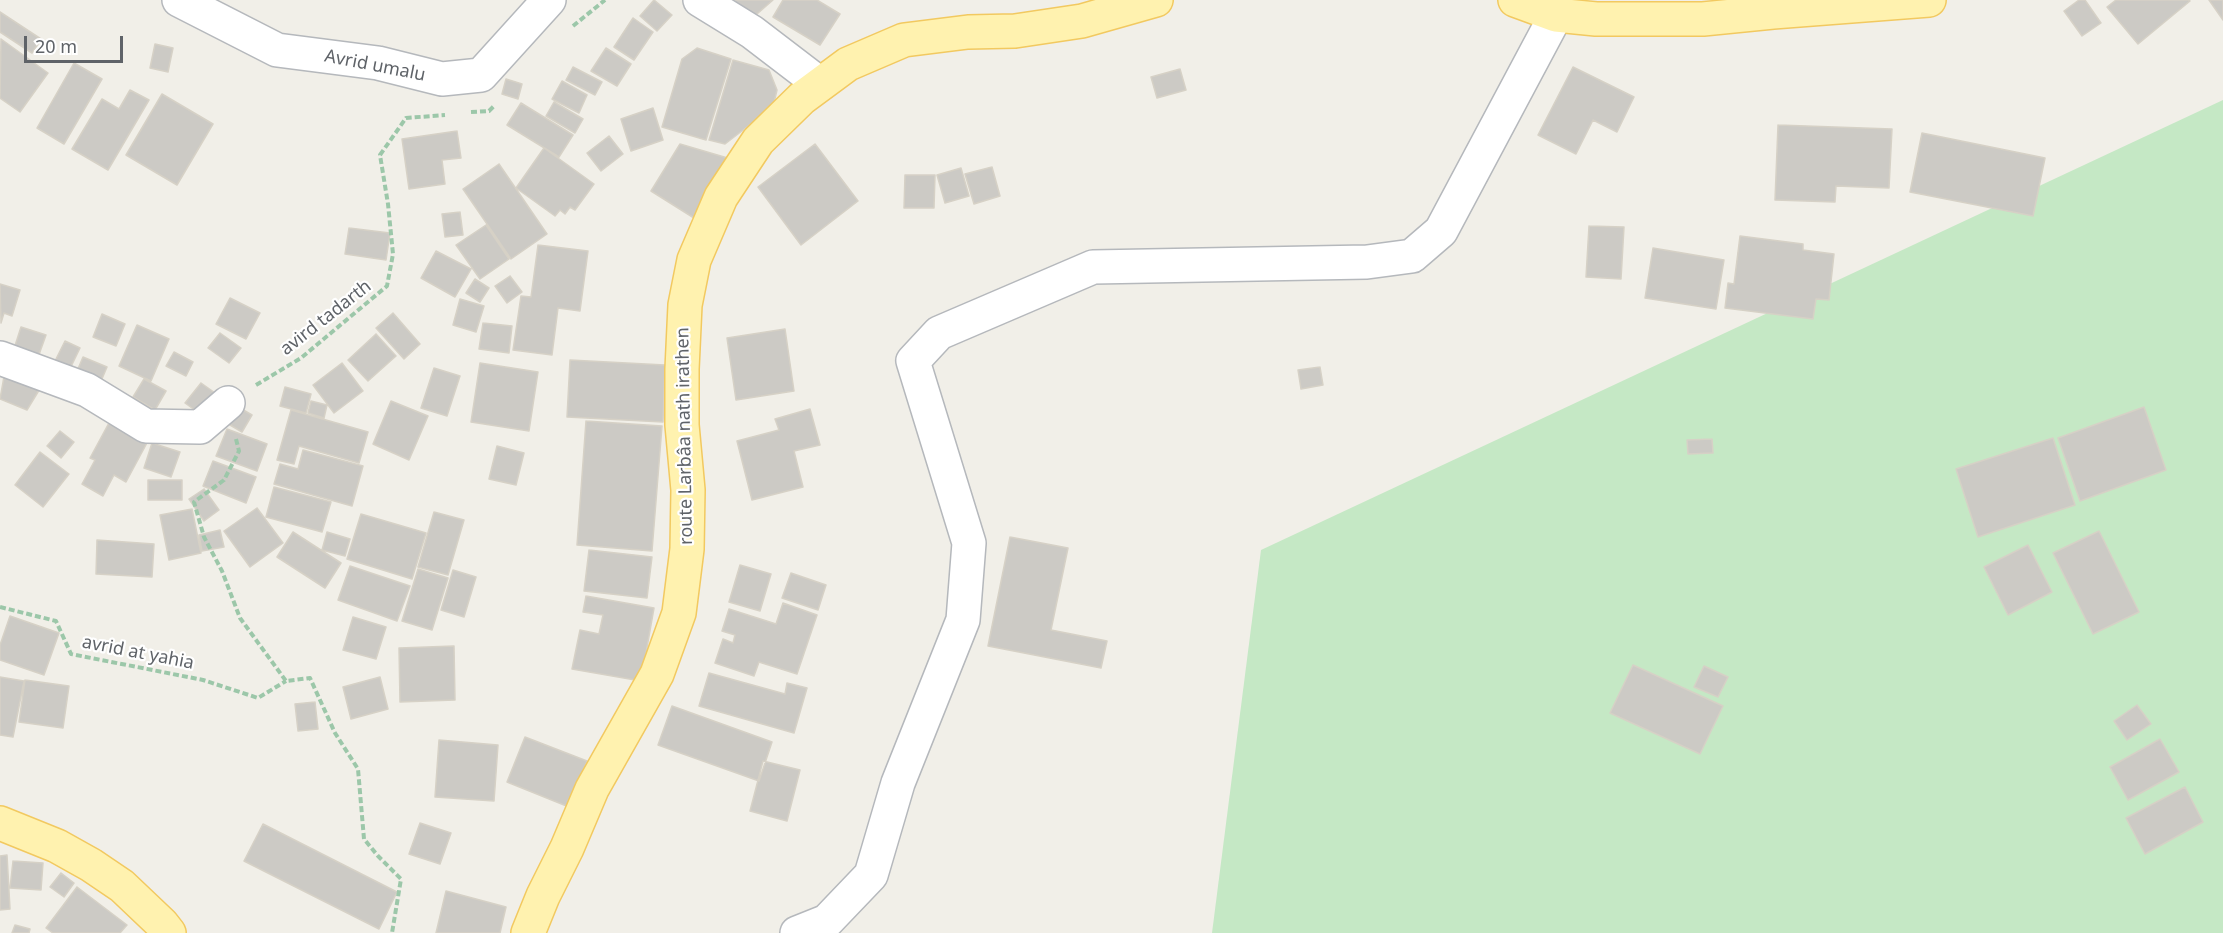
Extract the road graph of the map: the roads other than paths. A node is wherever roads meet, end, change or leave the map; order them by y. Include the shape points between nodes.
1 (179, 0) edge
2 (549, 0) edge
3 (700, 0) edge
4 (1156, 0) edge
5 (1515, 0) edge
6 (1929, 0) edge
7 (1556, 15) junction
8 (820, 84) junction
9 (0, 358) edge
10 (228, 403) road end
11 (0, 823) edge
12 (169, 933) edge
13 (528, 933) edge
14 (797, 933) edge

1 - 2 street, Avrid umalu via 277,50 378,63 442,79 481,75
3 - 8 street
4 - 8 main road, route Larbâa nath irathen via 1082,21 904,40 848,64
5 - 7 main road
6 - 7 main road via 1703,19
7 - 14 street via 1442,231 1412,255 1366,262 1093,267 939,333 913,361 969,543 963,621 898,783 871,875 827,921
8 - 13 main road, route Larbâa nath irathen via 758,141 721,197 694,260 685,305 682,369 688,490 687,549 679,613 657,674 592,789
9 - 10 street via 87,390 146,426 200,427
11 - 12 main road via 57,846 91,865 122,886

